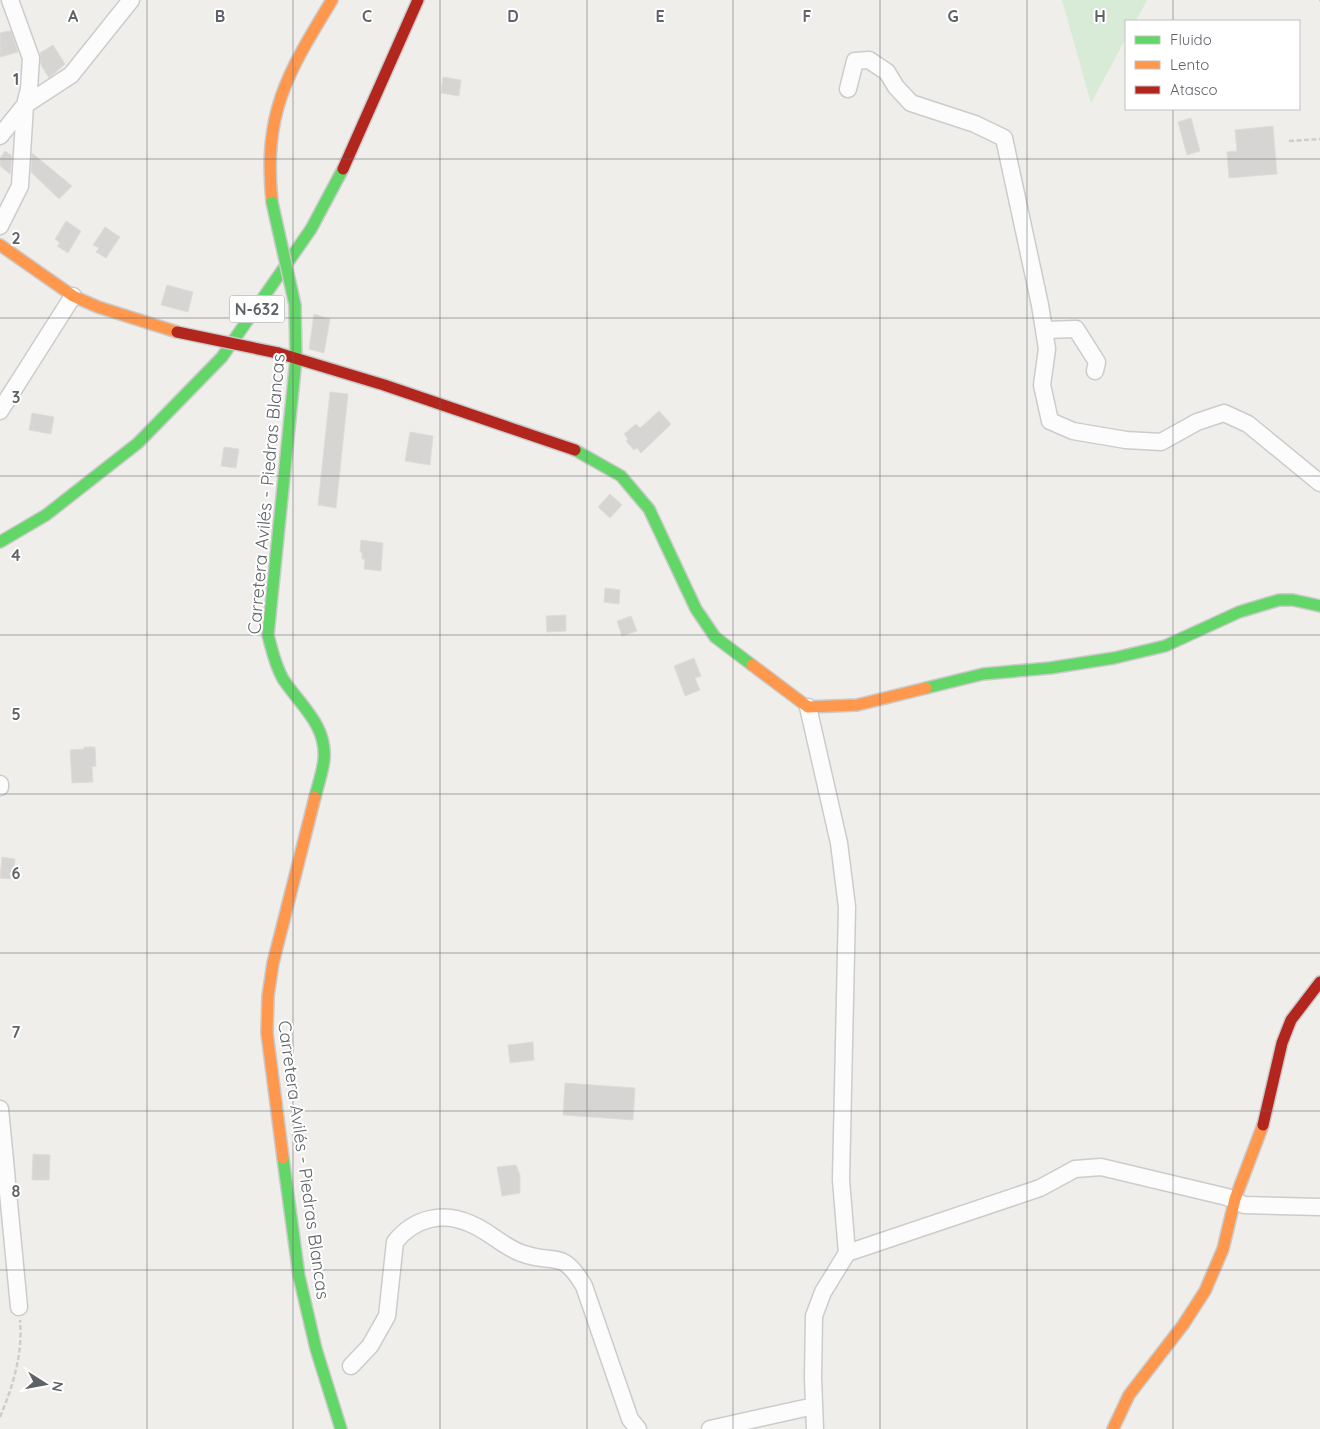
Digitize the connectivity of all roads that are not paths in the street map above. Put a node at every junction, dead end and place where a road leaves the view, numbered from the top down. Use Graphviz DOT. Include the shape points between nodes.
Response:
graph roads {
  1 [pos="10,0"];
  2 [pos="132,0"];
  3 [pos="332,0"];
  4 [pos="418,0"];
  5 [pos="848,89"];
  6 [pos="25,105"];
  7 [pos="0,136"];
  8 [pos="0,226"];
  9 [pos="0,245"];
  10 [pos="72,296"];
  11 [pos="1044,330"];
  12 [pos="296,359"];
  13 [pos="1095,371"];
  14 [pos="0,411"];
  15 [pos="1320,483"];
  16 [pos="0,542"];
  17 [pos="1320,606"];
  18 [pos="808,707"];
  19 [pos="1320,982"];
  20 [pos="0,1109"];
  21 [pos="1235,1199"];
  22 [pos="1320,1207"];
  23 [pos="847,1253"];
  24 [pos="19,1307"];
  25 [pos="350,1366"];
  26 [pos="814,1406"];
  27 [pos="341,1429"];
  28 [pos="638,1429"];
  29 [pos="710,1429"];
  30 [pos="815,1429"];
  31 [pos="1114,1429"];
  1 -- 6 [label="street" via="31,58"];
  2 -- 6 [label="street" via="70,75"];
  3 -- 12 [label="main road, Carretera Avilés - Piedras Blancas, bridge" via="296,62 278,102 270,140 272,202 295,305"];
  4 -- 16 [label="main road, N-632" via="347,161 311,228 222,357 138,443 46,515"];
  5 -- 11 [label="street" via="855,61 869,60 887,72 911,103 975,124 1004,138"];
  6 -- 7 [label="street"];
  6 -- 8 [label="street" via="20,186"];
  9 -- 10 [label="main road"];
  10 -- 12 [label="main road, bridge" via="177,332"];
  10 -- 14 [label="street"];
  11 -- 13 [label="street" via="1076,329 1097,362"];
  11 -- 15 [label="street" via="1047,349 1042,385 1050,421 1073,431 1161,442 1197,422 1224,413 1248,424"];
  12 -- 18 [label="main road" via="384,385 575,450 621,476 649,509 696,608 715,637"];
  12 -- 27 [label="main road, Carretera Avilés - Piedras Blancas" via="268,635 283,678 322,735 324,759 272,963 267,1033 299,1276 316,1349"];
  17 -- 18 [label="main road" via="1279,600 1239,612 1165,646 1114,658 983,674 857,705"];
  18 -- 23 [label="street" via="839,843 847,907 841,1180"];
  19 -- 21 [label="main road" via="1291,1020 1282,1044 1265,1119"];
  20 -- 24 [label="street"];
  21 -- 22 [label="street" via="1244,1205"];
  21 -- 23 [label="street" via="1102,1166 1075,1169 1040,1188"];
  21 -- 31 [label="main road" via="1223,1249 1205,1291 1183,1325 1128,1395"];
  23 -- 26 [label="street" via="823,1292 814,1316"];
  25 -- 28 [label="street" via="370,1346 387,1316 395,1242 415,1223 447,1217 471,1224 522,1254 563,1260 575,1271 584,1286 630,1419"];
  26 -- 29 [label="street"];
  26 -- 30 [label="street"];
}
